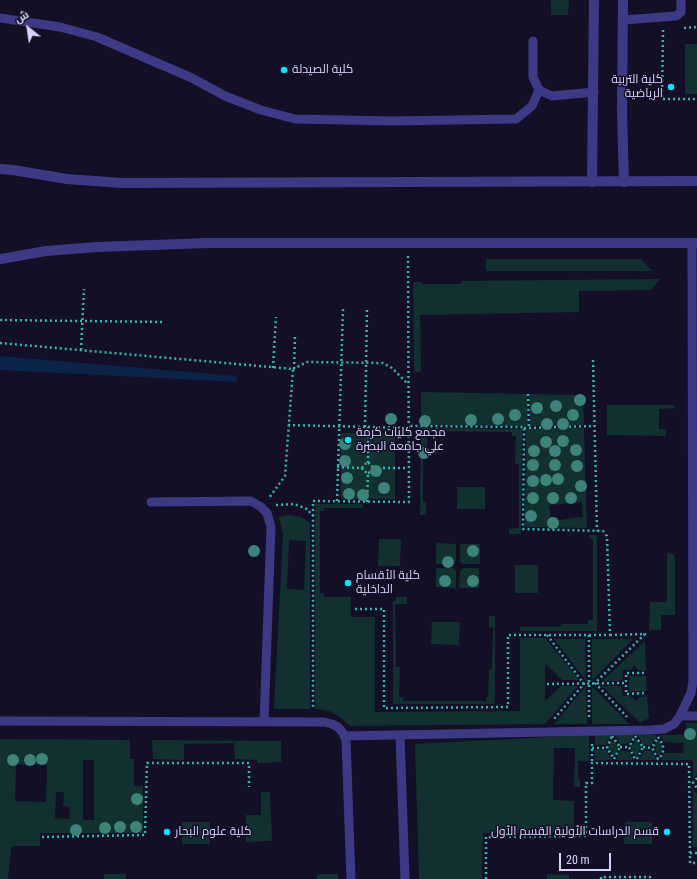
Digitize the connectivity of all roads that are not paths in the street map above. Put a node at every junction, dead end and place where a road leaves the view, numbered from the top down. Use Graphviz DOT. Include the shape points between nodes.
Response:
graph roads {
  1 [pos="594,0"];
  2 [pos="623,0"];
  3 [pos="682,0"];
  4 [pos="0,18"];
  5 [pos="623,20"];
  6 [pos="533,41"];
  7 [pos="539,90"];
  8 [pos="594,92"];
  9 [pos="0,170"];
  10 [pos="697,181"];
  11 [pos="592,182"];
  12 [pos="624,182"];
  13 [pos="694,243"];
  14 [pos="0,259"];
  15 [pos="151,502"];
  16 [pos="680,716"];
  17 [pos="697,716"];
  18 [pos="0,721"];
  19 [pos="264,722"];
  20 [pos="400,735"];
  21 [pos="344,736"];
  22 [pos="351,879"];
  23 [pos="404,879"];
  1 -- 8 [label="street"];
  2 -- 5 [label="street"];
  3 -- 5 [label="lane" via="681,12 676,16"];
  4 -- 7 [label="lane" via="60,27 97,37 192,78 225,96 261,110 295,118 392,121 516,119 532,106"];
  5 -- 12 [label="street"];
  6 -- 7 [label="lane" via="533,77"];
  7 -- 8 [label="lane" via="552,96"];
  8 -- 11 [label="street"];
  9 -- 11 [label="street" via="122,183"];
  10 -- 12 [label="street"];
  11 -- 12 [label="street"];
  13 -- 14 [label="street" via="208,242 46,251"];
  13 -- 16 [label="lane" via="693,681 691,693"];
  15 -- 19 [label="lane" via="251,501 264,509 270,519"];
  16 -- 17 [label="lane"];
  16 -- 20 [label="lane" via="674,724 664,729 650,730 591,727"];
  18 -- 19 [label="lane"];
  19 -- 21 [label="lane" via="324,722 338,727"];
  20 -- 21 [label="lane"];
  20 -- 23 [label="lane"];
  21 -- 22 [label="lane" via="347,753"];
}
